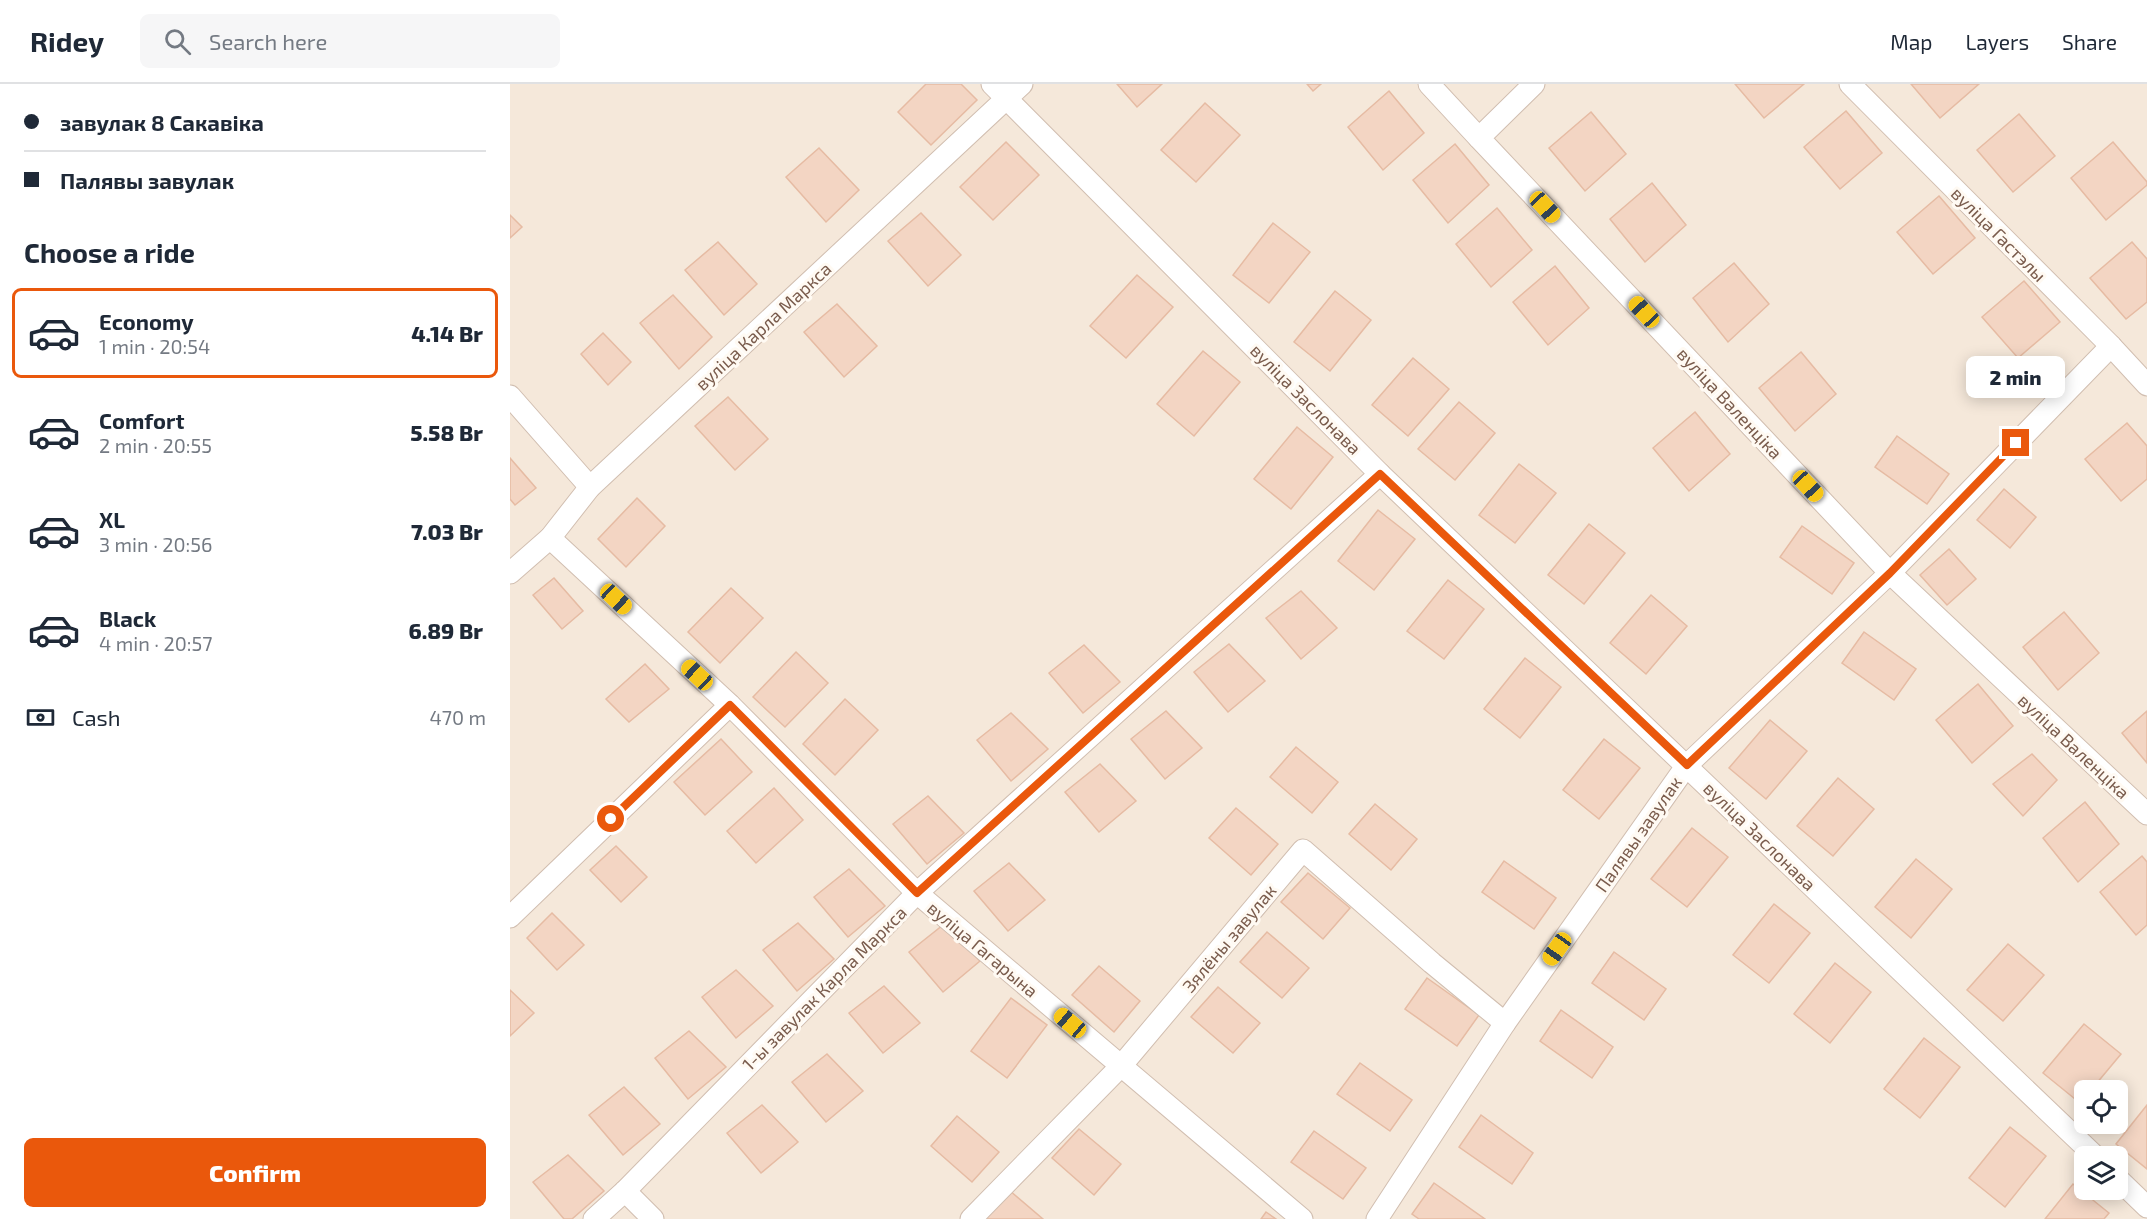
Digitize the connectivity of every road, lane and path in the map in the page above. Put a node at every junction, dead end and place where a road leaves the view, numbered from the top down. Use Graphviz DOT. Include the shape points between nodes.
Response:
graph roads {
  1 [pos="1429,84"];
  2 [pos="1534,84"];
  3 [pos="1850,84"];
  4 [pos="1007,89"];
  5 [pos="1479,138"];
  6 [pos="2111,346"];
  7 [pos="2147,385"];
  8 [pos="510,396"];
  9 [pos="1380,474"];
  10 [pos="590,487"];
  11 [pos="550,538"];
  12 [pos="510,573"];
  13 [pos="1890,573"];
  14 [pos="730,705"];
  15 [pos="1687,765"];
  16 [pos="2147,814"];
  17 [pos="917,893"];
  18 [pos="510,917"];
  19 [pos="1505,1023"];
  20 [pos="1121,1066"];
  21 [pos="2085,1146"];
  22 [pos="2128,1189"];
  23 [pos="625,1191"];
  24 [pos="2147,1207"];
  25 [pos="594,1219"];
  26 [pos="653,1219"];
  27 [pos="971,1219"];
  28 [pos="1302,1219"];
  29 [pos="1377,1219"];
  1 -- 5 [label="street, вуліца Валенціка"];
  2 -- 5 [label="street"];
  3 -- 6 [label="street, вуліца Гастэлы"];
  4 -- 9 [label="street, вуліца Заслонава"];
  4 -- 10 [label="street, вуліца Карла Маркса"];
  5 -- 13 [label="street, вуліца Валенціка"];
  6 -- 7 [label="street, вуліца Гастэлы"];
  6 -- 13 [label="street, Палявы завулак"];
  8 -- 10 [label="street"];
  9 -- 15 [label="street, вуліца Заслонава"];
  9 -- 17 [label="street, 1-ы завулак Карла Маркса"];
  10 -- 11 [label="street, вуліца Карла Маркса"];
  11 -- 12 [label="street, вуліца Карла Маркса"];
  11 -- 14 [label="street, вуліца Гагарына"];
  13 -- 15 [label="street, Палявы завулак"];
  13 -- 16 [label="street, вуліца Валенціка"];
  14 -- 17 [label="street, вуліца Гагарына"];
  14 -- 18 [label="street"];
  15 -- 19 [label="street, Палявы завулак"];
  15 -- 21 [label="street, вуліца Заслонава"];
  17 -- 20 [label="street, вуліца Гагарына"];
  17 -- 23 [label="street, 1-ы завулак Карла Маркса"];
  19 -- 20 [label="street, Зялёны завулак" via="1303,850"];
  19 -- 29 [label="street, Палявы завулак"];
  20 -- 27 [label="street, Зялёны завулак"];
  20 -- 28 [label="street, вуліца Гагарына"];
  22 -- 24 [label="street"];
  23 -- 25 [label="street, 1-ы завулак Карла Маркса"];
  23 -- 26 [label="street"];
}
